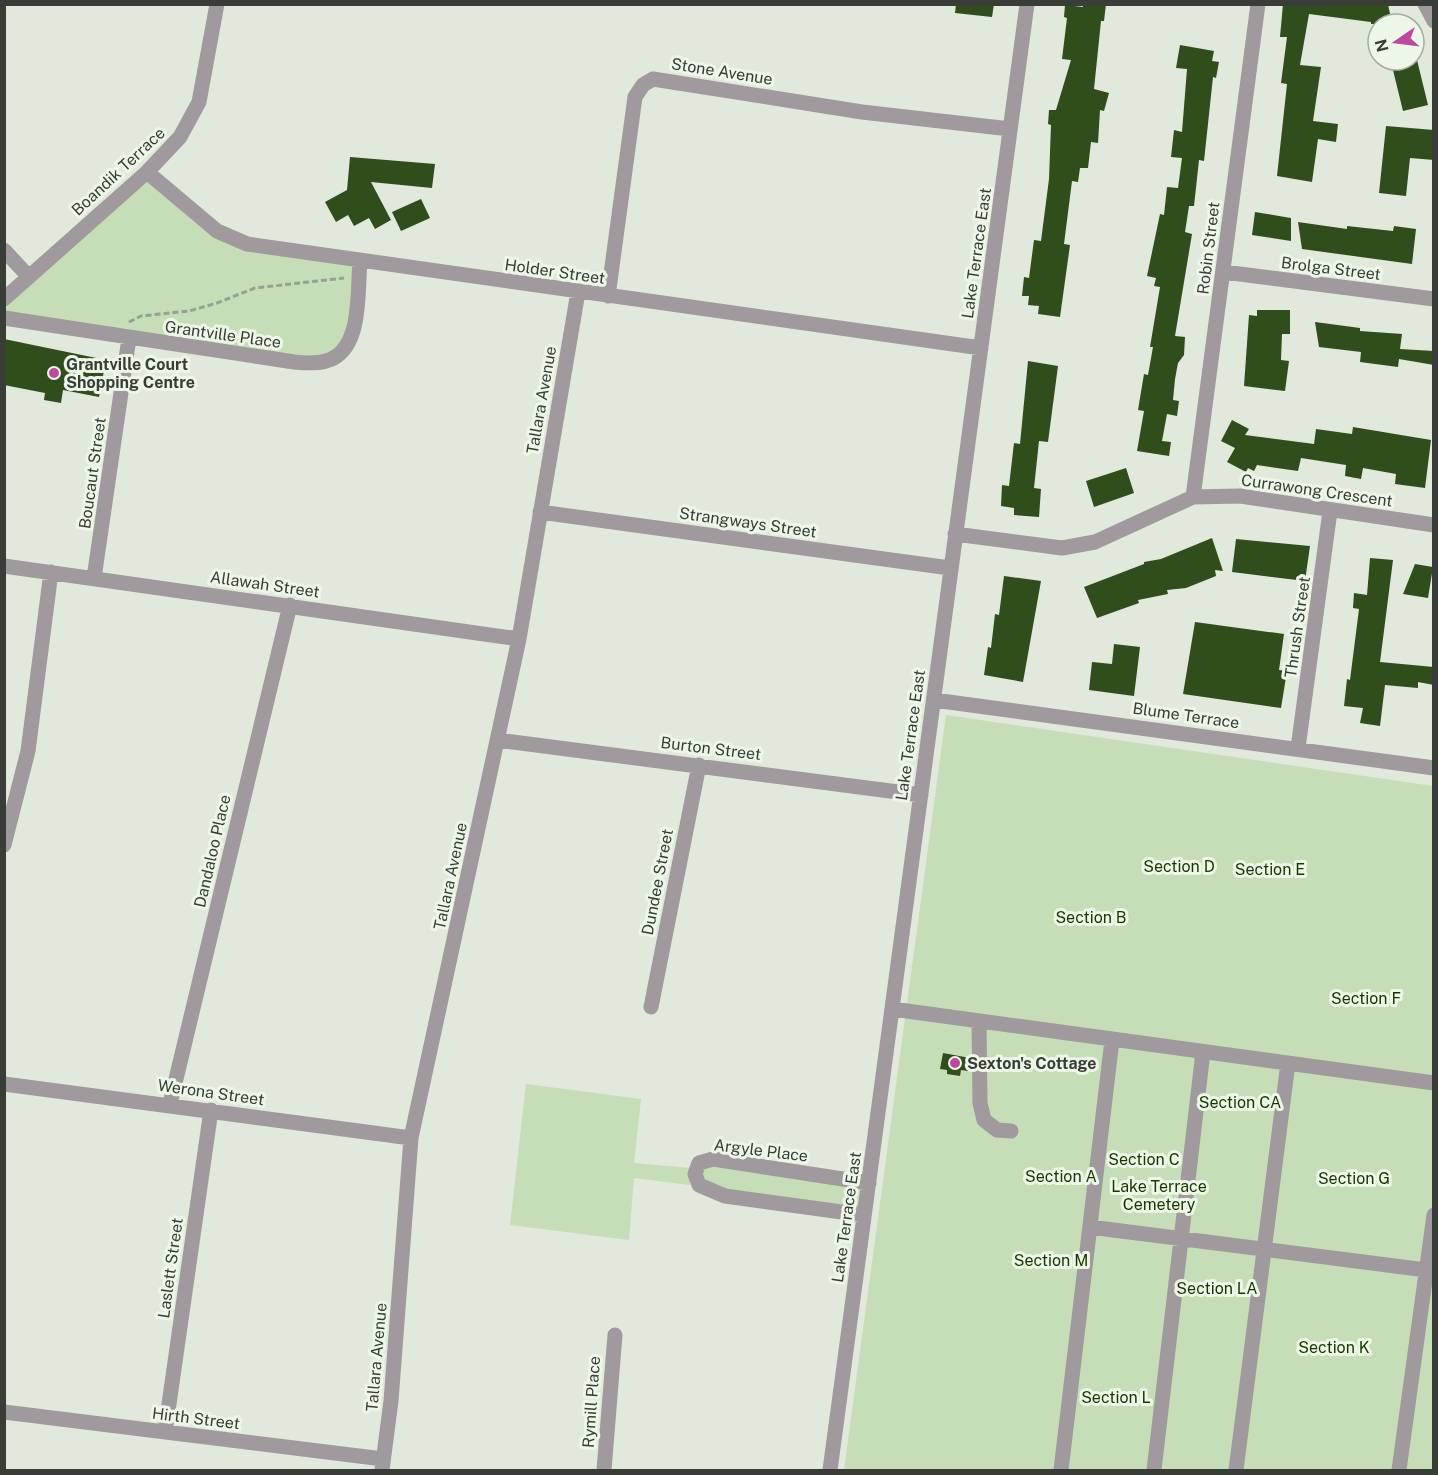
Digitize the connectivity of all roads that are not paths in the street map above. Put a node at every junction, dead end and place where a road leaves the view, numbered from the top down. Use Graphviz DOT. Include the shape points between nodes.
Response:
graph roads {
  1 [pos="211,4"];
  2 [pos="1027,4"];
  3 [pos="1258,4"];
  4 [pos="1425,4"];
  5 [pos="217,5"];
  6 [pos="1434,21"];
  7 [pos="1010,129"];
  8 [pos="147,172"];
  9 [pos="4,250"];
  10 [pos="360,267"];
  11 [pos="1224,272"];
  12 [pos="29,277"];
  13 [pos="578,292"];
  14 [pos="608,296"];
  15 [pos="4,299"];
  16 [pos="1434,299"];
  17 [pos="4,318"];
  18 [pos="129,338"];
  19 [pos="981,348"];
  20 [pos="1193,497"];
  21 [pos="1330,511"];
  22 [pos="540,512"];
  23 [pos="1434,525"];
  24 [pos="956,534"];
  25 [pos="4,566"];
  26 [pos="950,568"];
  27 [pos="51,572"];
  28 [pos="94,578"];
  29 [pos="290,605"];
  30 [pos="519,639"];
  31 [pos="933,700"];
  32 [pos="497,741"];
  33 [pos="1298,748"];
  34 [pos="699,765"];
  35 [pos="1434,768"];
  36 [pos="921,795"];
  37 [pos="4,844"];
  38 [pos="651,1007"];
  39 [pos="892,1009"];
  40 [pos="979,1020"];
  41 [pos="1112,1040"];
  42 [pos="1203,1052"];
  43 [pos="1288,1064"];
  44 [pos="1434,1083"];
  45 [pos="4,1084"];
  46 [pos="170,1104"];
  47 [pos="211,1110"];
  48 [pos="1011,1131"];
  49 [pos="411,1138"];
  50 [pos="868,1183"];
  51 [pos="864,1215"];
  52 [pos="1434,1215"];
  53 [pos="1090,1227"];
  54 [pos="1181,1238"];
  55 [pos="1264,1249"];
  56 [pos="1426,1270"];
  57 [pos="615,1335"];
  58 [pos="4,1412"];
  59 [pos="165,1432"];
  60 [pos="382,1465"];
  61 [pos="604,1470"];
  62 [pos="830,1470"];
  63 [pos="1060,1470"];
  64 [pos="1154,1470"];
  65 [pos="1236,1470"];
  66 [pos="1399,1470"];
  1 -- 5 [label="street"];
  2 -- 7 [label="street, Lake Terrace East"];
  3 -- 11 [label="street, Robin Street"];
  4 -- 6 [label="street"];
  5 -- 8 [label="street, Boandik Terrace" via="199,102 180,137"];
  7 -- 14 [label="street, Stone Avenue" via="862,112 653,79 635,97"];
  7 -- 19 [label="street, Lake Terrace East"];
  8 -- 10 [label="street, Holder Street" via="203,221 230,238"];
  8 -- 12 [label="street, Boandik Terrace"];
  9 -- 12 [label="street"];
  10 -- 13 [label="street, Holder Street"];
  10 -- 18 [label="street, Grantville Place" via="354,326 346,347 326,361 294,362"];
  11 -- 16 [label="street, Brolga Street"];
  11 -- 20 [label="street, Robin Street"];
  12 -- 15 [label="street, Boandik Terrace"];
  13 -- 14 [label="street, Holder Street"];
  13 -- 22 [label="street, Tallara Avenue"];
  14 -- 19 [label="street, Holder Street"];
  17 -- 18 [label="street, Grantville Place"];
  18 -- 28 [label="street, Boucaut Street"];
  19 -- 24 [label="street, Lake Terrace East"];
  20 -- 21 [label="street, Currawong Crescent" via="1240,496"];
  20 -- 24 [label="street, Currawong Crescent" via="1080,546 1062,548"];
  21 -- 23 [label="street, Currawong Crescent"];
  21 -- 33 [label="street, Thrush Street"];
  22 -- 26 [label="street, Strangways Street"];
  22 -- 30 [label="street, Tallara Avenue"];
  24 -- 26 [label="street, Lake Terrace East"];
  25 -- 27 [label="street, Allawah Street"];
  26 -- 31 [label="street, Lake Terrace East"];
  27 -- 28 [label="street, Allawah Street"];
  27 -- 37 [label="street" via="28,752"];
  28 -- 29 [label="street, Allawah Street"];
  29 -- 30 [label="street, Allawah Street"];
  29 -- 46 [label="street, Dandaloo Place"];
  30 -- 32 [label="street, Tallara Avenue"];
  31 -- 33 [label="street, Blume Terrace"];
  31 -- 36 [label="street, Lake Terrace East"];
  32 -- 34 [label="street, Burton Street"];
  32 -- 49 [label="street, Tallara Avenue"];
  33 -- 35 [label="street, Blume Terrace"];
  34 -- 36 [label="street, Burton Street"];
  34 -- 38 [label="street, Dundee Street"];
  36 -- 39 [label="street, Lake Terrace East"];
  39 -- 40 [label="street"];
  39 -- 50 [label="street, Lake Terrace East"];
  40 -- 41 [label="street"];
  40 -- 48 [label="street" via="980,1103 984,1120 997,1130"];
  41 -- 42 [label="street"];
  41 -- 53 [label="street"];
  42 -- 43 [label="street"];
  42 -- 54 [label="street"];
  43 -- 44 [label="street"];
  43 -- 55 [label="street"];
  45 -- 46 [label="street, Werona Street"];
  46 -- 47 [label="street, Werona Street"];
  47 -- 49 [label="street, Werona Street"];
  47 -- 59 [label="street, Laslett Street"];
  49 -- 60 [label="street, Tallara Avenue" via="391,1401"];
  50 -- 51 [label="street, Lake Terrace East"];
  50 -- 51 [label="street, Argyle Place" via="713,1159 699,1162 695,1174 699,1185 725,1196"];
  51 -- 62 [label="street, Lake Terrace East"];
  52 -- 56 [label="street"];
  53 -- 54 [label="street"];
  53 -- 63 [label="street"];
  54 -- 55 [label="street"];
  54 -- 64 [label="street"];
  55 -- 56 [label="street"];
  55 -- 65 [label="street"];
  56 -- 66 [label="street"];
  57 -- 61 [label="street, Rymill Place"];
  58 -- 59 [label="street, Hirth Street"];
  59 -- 60 [label="street, Hirth Street"];
}
